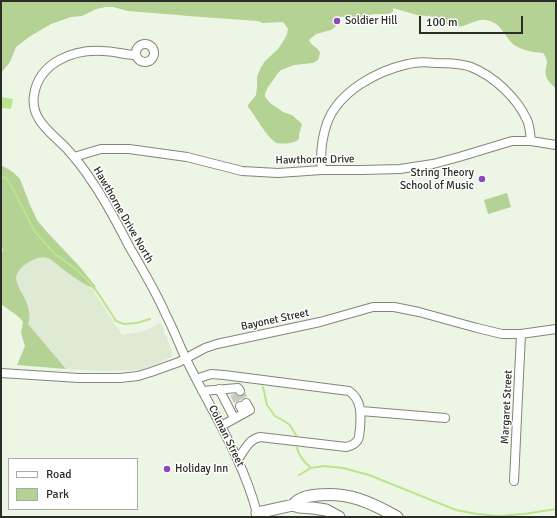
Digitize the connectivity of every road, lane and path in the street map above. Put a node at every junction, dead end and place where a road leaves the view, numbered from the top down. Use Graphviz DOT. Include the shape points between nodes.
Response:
graph roads {
  1 [pos="136,55"];
  2 [pos="531,141"];
  3 [pos="556,145"];
  4 [pos="74,157"];
  5 [pos="322,170"];
  6 [pos="556,329"];
  7 [pos="521,334"];
  8 [pos="186,359"];
  9 [pos="1,373"];
  10 [pos="196,380"];
  11 [pos="219,390"];
  12 [pos="202,391"];
  13 [pos="235,391"];
  14 [pos="244,407"];
  15 [pos="361,411"];
  16 [pos="234,418"];
  17 [pos="445,418"];
  18 [pos="221,426"];
  19 [pos="238,459"];
  20 [pos="514,481"];
  21 [pos="293,505"];
  22 [pos="258,515"];
  23 [pos="340,517"];
  24 [pos="397,517"];
  1 -- 4 [label="street, Hawthorne Drive North" via="103,51 80,52 58,60 41,76 33,96 36,115 44,128"];
  2 -- 3 [label="street, Hawthorne Drive"];
  2 -- 5 [label="street, Hawthorne Drive" via="512,141 433,164 407,168"];
  2 -- 5 [label="street" via="528,121 516,102 502,86 488,76 470,67 449,63 409,64 368,79 336,106 322,141"];
  4 -- 5 [label="street, Hawthorne Drive" via="101,149 129,149 188,157 242,171 278,173"];
  4 -- 8 [label="street, Hawthorne Drive North" via="107,205 165,312"];
  6 -- 7 [label="street, Bayonet Street"];
  7 -- 8 [label="street, Bayonet Street" via="502,334 394,307 373,307 320,322 217,344"];
  7 -- 20 [label="street, Margaret Street"];
  8 -- 9 [label="street, Bayonet Street" via="150,373 120,378"];
  8 -- 10 [label="street, Colman Street"];
  10 -- 12 [label="street, Colman Street"];
  10 -- 15 [label="street" via="211,374 349,391 354,394"];
  11 -- 12 [label="street"];
  11 -- 13 [label="street"];
  11 -- 16 [label="street"];
  12 -- 18 [label="street, Colman Street"];
  14 -- 16 [label="street"];
  15 -- 17 [label="street"];
  15 -- 19 [label="street" via="359,439 351,446 260,437 250,442"];
  16 -- 18 [label="street"];
  18 -- 19 [label="street, Colman Street"];
  19 -- 22 [label="street, Colman Street"];
  21 -- 22 [label="main road"];
  21 -- 23 [label="main road" via="299,508 323,509"];
  21 -- 24 [label="main road" via="305,496 341,495 371,503"];
}
